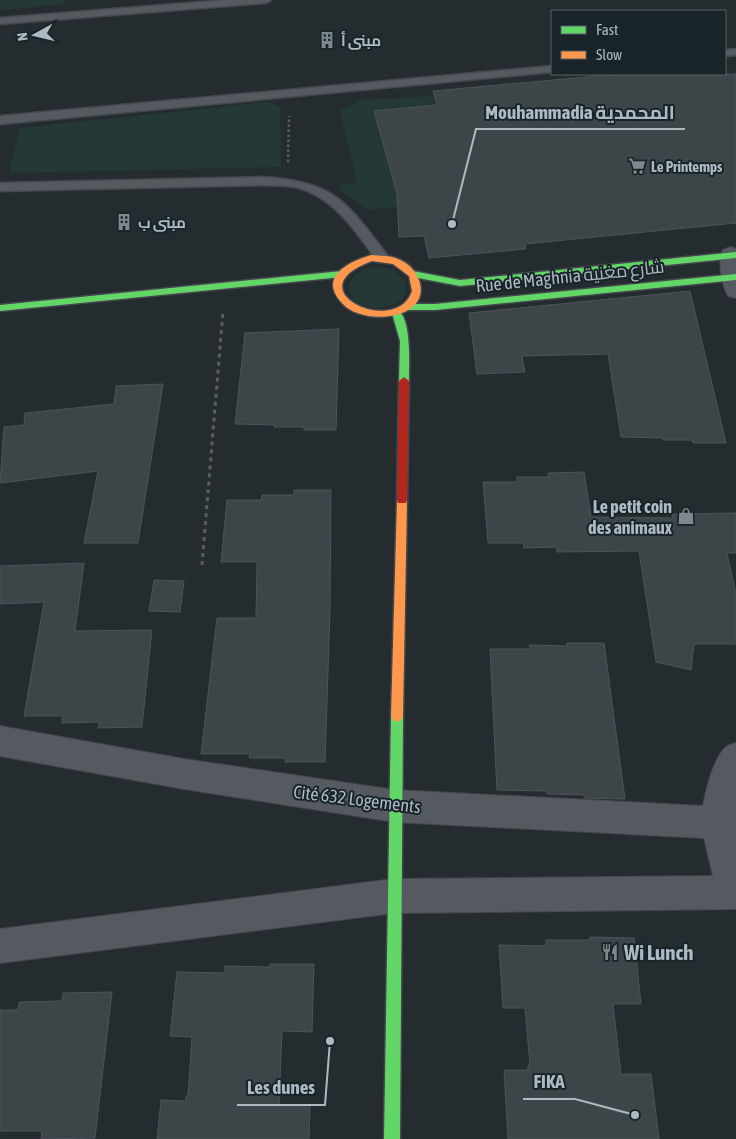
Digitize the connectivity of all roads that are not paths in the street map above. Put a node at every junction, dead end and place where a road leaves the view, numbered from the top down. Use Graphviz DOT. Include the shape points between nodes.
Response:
graph roads {
  1 [pos="266,0"];
  2 [pos="0,21"];
  3 [pos="551,69"];
  4 [pos="0,120"];
  5 [pos="0,187"];
  6 [pos="383,259"];
  7 [pos="734,271"];
  8 [pos="342,274"];
  9 [pos="413,274"];
  10 [pos="407,307"];
  11 [pos="0,308"];
  12 [pos="397,313"];
  13 [pos="0,741"];
  14 [pos="736,758"];
  15 [pos="396,806"];
  16 [pos="718,823"];
  17 [pos="736,892"];
  18 [pos="394,896"];
  19 [pos="0,946"];
  20 [pos="392,1139"];
  1 -- 2 [label="lane"];
  3 -- 4 [label="lane"];
  5 -- 6 [label="lane" via="253,181 298,184 325,194 344,209"];
  6 -- 8 [label="street" via="359,261"];
  6 -- 9 [label="street" via="400,264"];
  7 -- 9 [label="street, Rue de Maghnia شارع مغنية" via="460,283"];
  7 -- 10 [label="street, Rue de Maghnia شارع مغنية" via="435,307"];
  8 -- 11 [label="street"];
  8 -- 12 [label="street" via="338,291 348,307 371,316"];
  9 -- 10 [label="street" via="418,291"];
  10 -- 12 [label="street"];
  12 -- 15 [label="street" via="405,341"];
  13 -- 15 [label="street, Cité 632 Logements" via="184,774"];
  14 -- 16 [label="street" via="724,783"];
  15 -- 16 [label="street, Cité 632 Logements"];
  15 -- 18 [label="street"];
  16 -- 17 [label="street" via="724,865"];
  17 -- 18 [label="street"];
  18 -- 19 [label="street"];
  18 -- 20 [label="street"];
}
